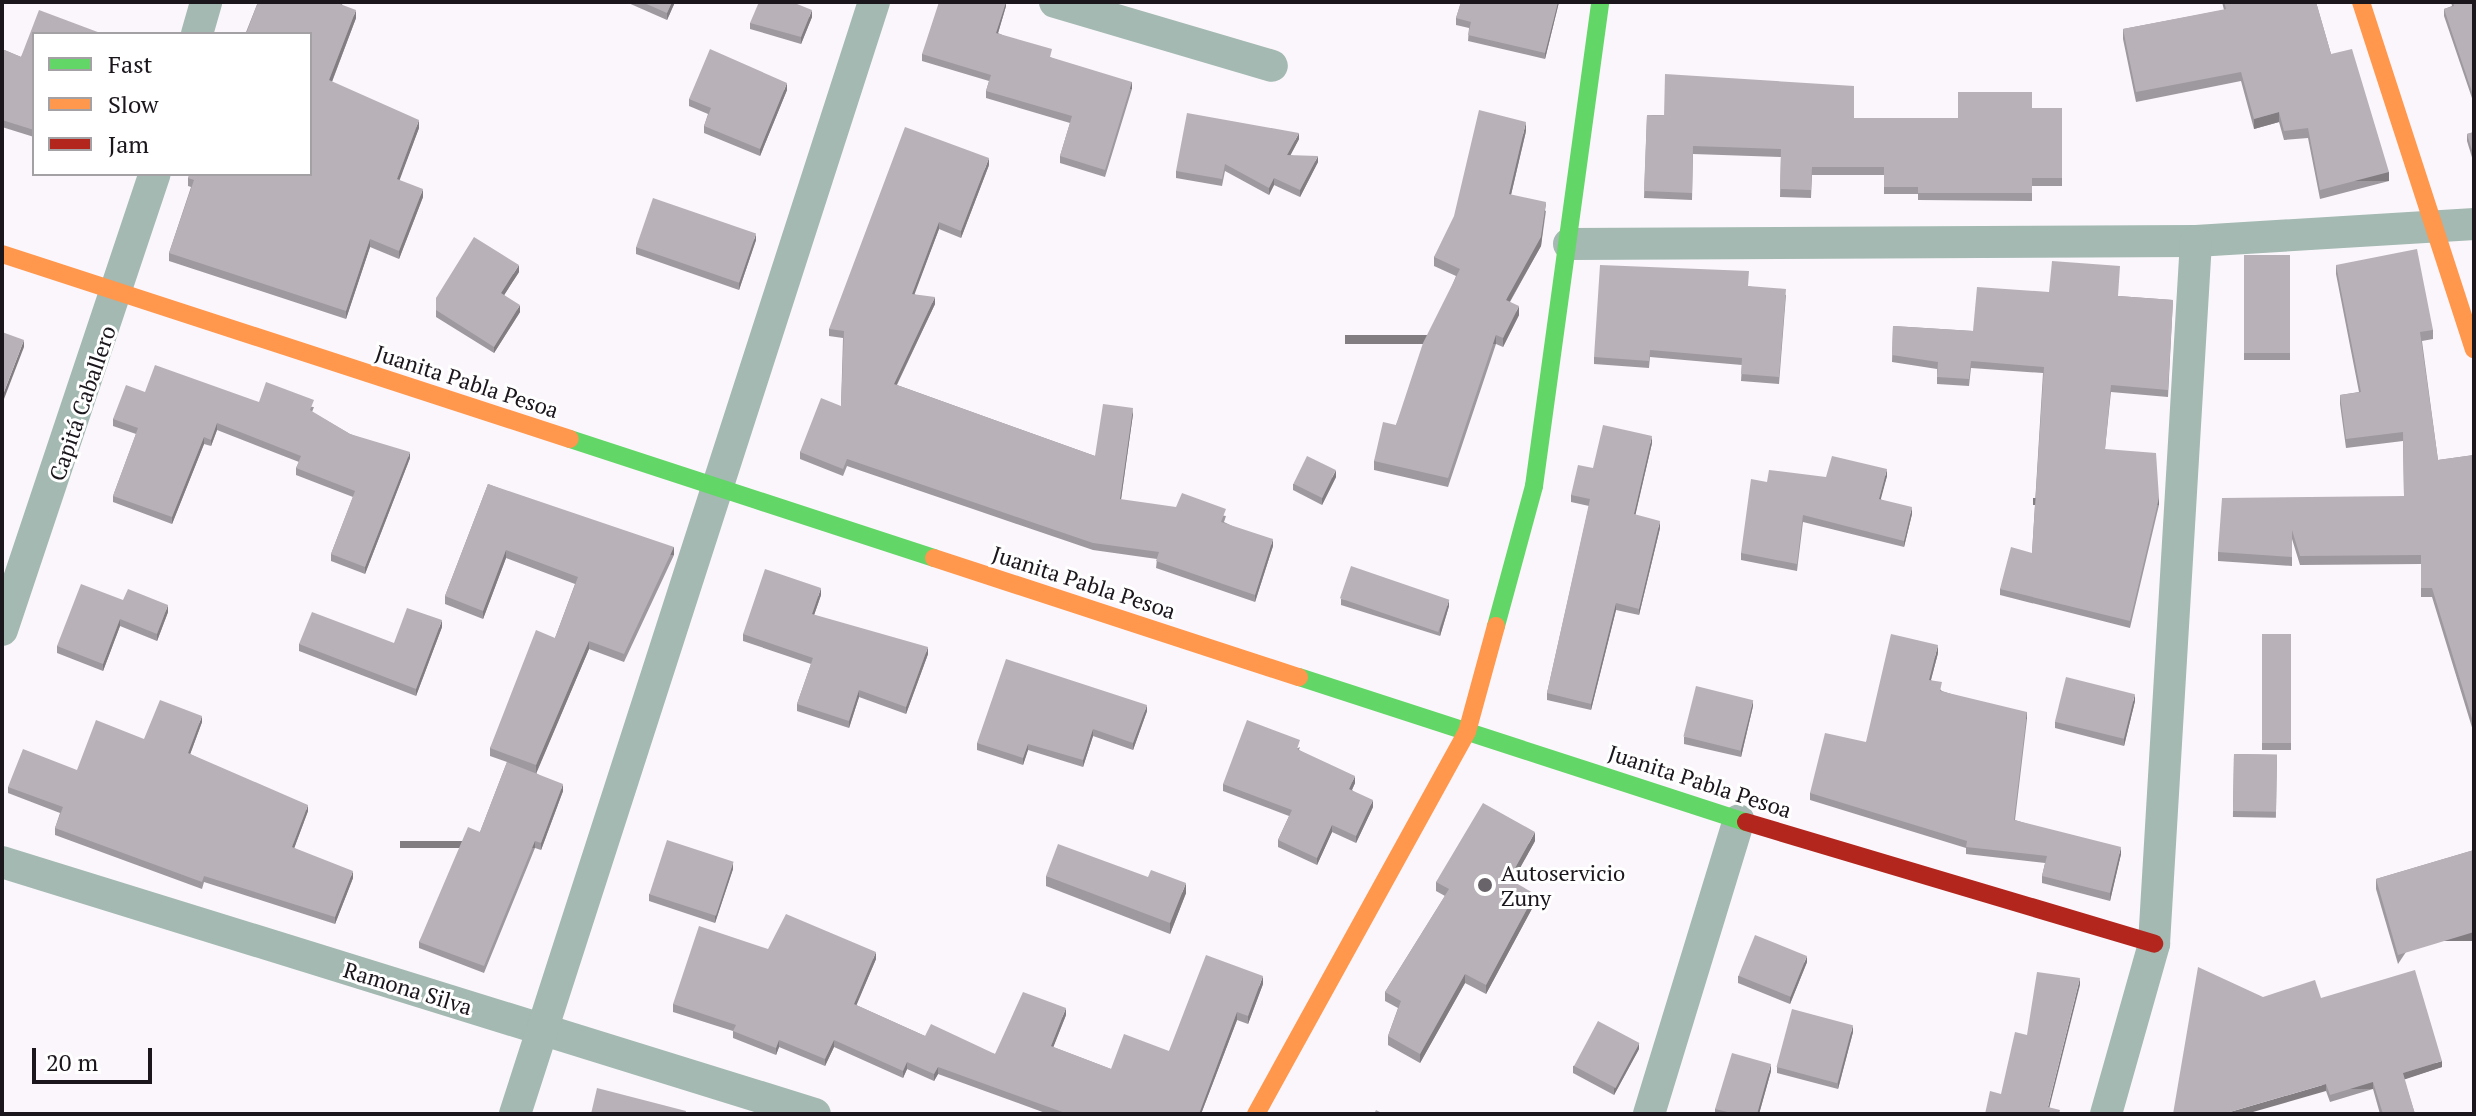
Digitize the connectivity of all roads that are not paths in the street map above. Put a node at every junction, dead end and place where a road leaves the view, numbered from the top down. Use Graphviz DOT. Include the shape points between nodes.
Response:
graph roads {
  1 [pos="206,2"];
  2 [pos="874,2"];
  3 [pos="1055,2"];
  4 [pos="1600,2"];
  5 [pos="2361,2"];
  6 [pos="198,32"];
  7 [pos="1272,66"];
  8 [pos="154,176"];
  9 [pos="2474,224"];
  10 [pos="2431,228"];
  11 [pos="2196,241"];
  12 [pos="1569,244"];
  13 [pos="2,254"];
  14 [pos="120,293"];
  15 [pos="2474,349"];
  16 [pos="717,488"];
  17 [pos="2,630"];
  18 [pos="1467,732"];
  19 [pos="1739,820"];
  20 [pos="2,862"];
  21 [pos="2154,944"];
  22 [pos="543,1030"];
  23 [pos="515,1114"];
  24 [pos="815,1114"];
  25 [pos="1256,1114"];
  26 [pos="1649,1114"];
  27 [pos="2106,1114"];
  1 -- 6 [label="street"];
  2 -- 16 [label="street"];
  3 -- 7 [label="street"];
  4 -- 12 [label="street"];
  5 -- 10 [label="street"];
  8 -- 14 [label="street, Capitá Caballero"];
  9 -- 10 [label="street"];
  10 -- 11 [label="street"];
  10 -- 15 [label="street"];
  11 -- 12 [label="street"];
  11 -- 21 [label="street"];
  12 -- 18 [label="street" via="1534,486"];
  13 -- 14 [label="street, Juanita Pabla Pesoa"];
  14 -- 16 [label="street, Juanita Pabla Pesoa"];
  14 -- 17 [label="street, Capitá Caballero"];
  16 -- 18 [label="street, Juanita Pabla Pesoa"];
  16 -- 22 [label="street"];
  18 -- 19 [label="street, Juanita Pabla Pesoa"];
  18 -- 25 [label="street"];
  19 -- 21 [label="street, Juanita Pabla Pesoa"];
  19 -- 26 [label="street"];
  20 -- 22 [label="street, Ramona Silva"];
  21 -- 27 [label="street"];
  22 -- 23 [label="street"];
  22 -- 24 [label="street, Ramona Silva"];
}
